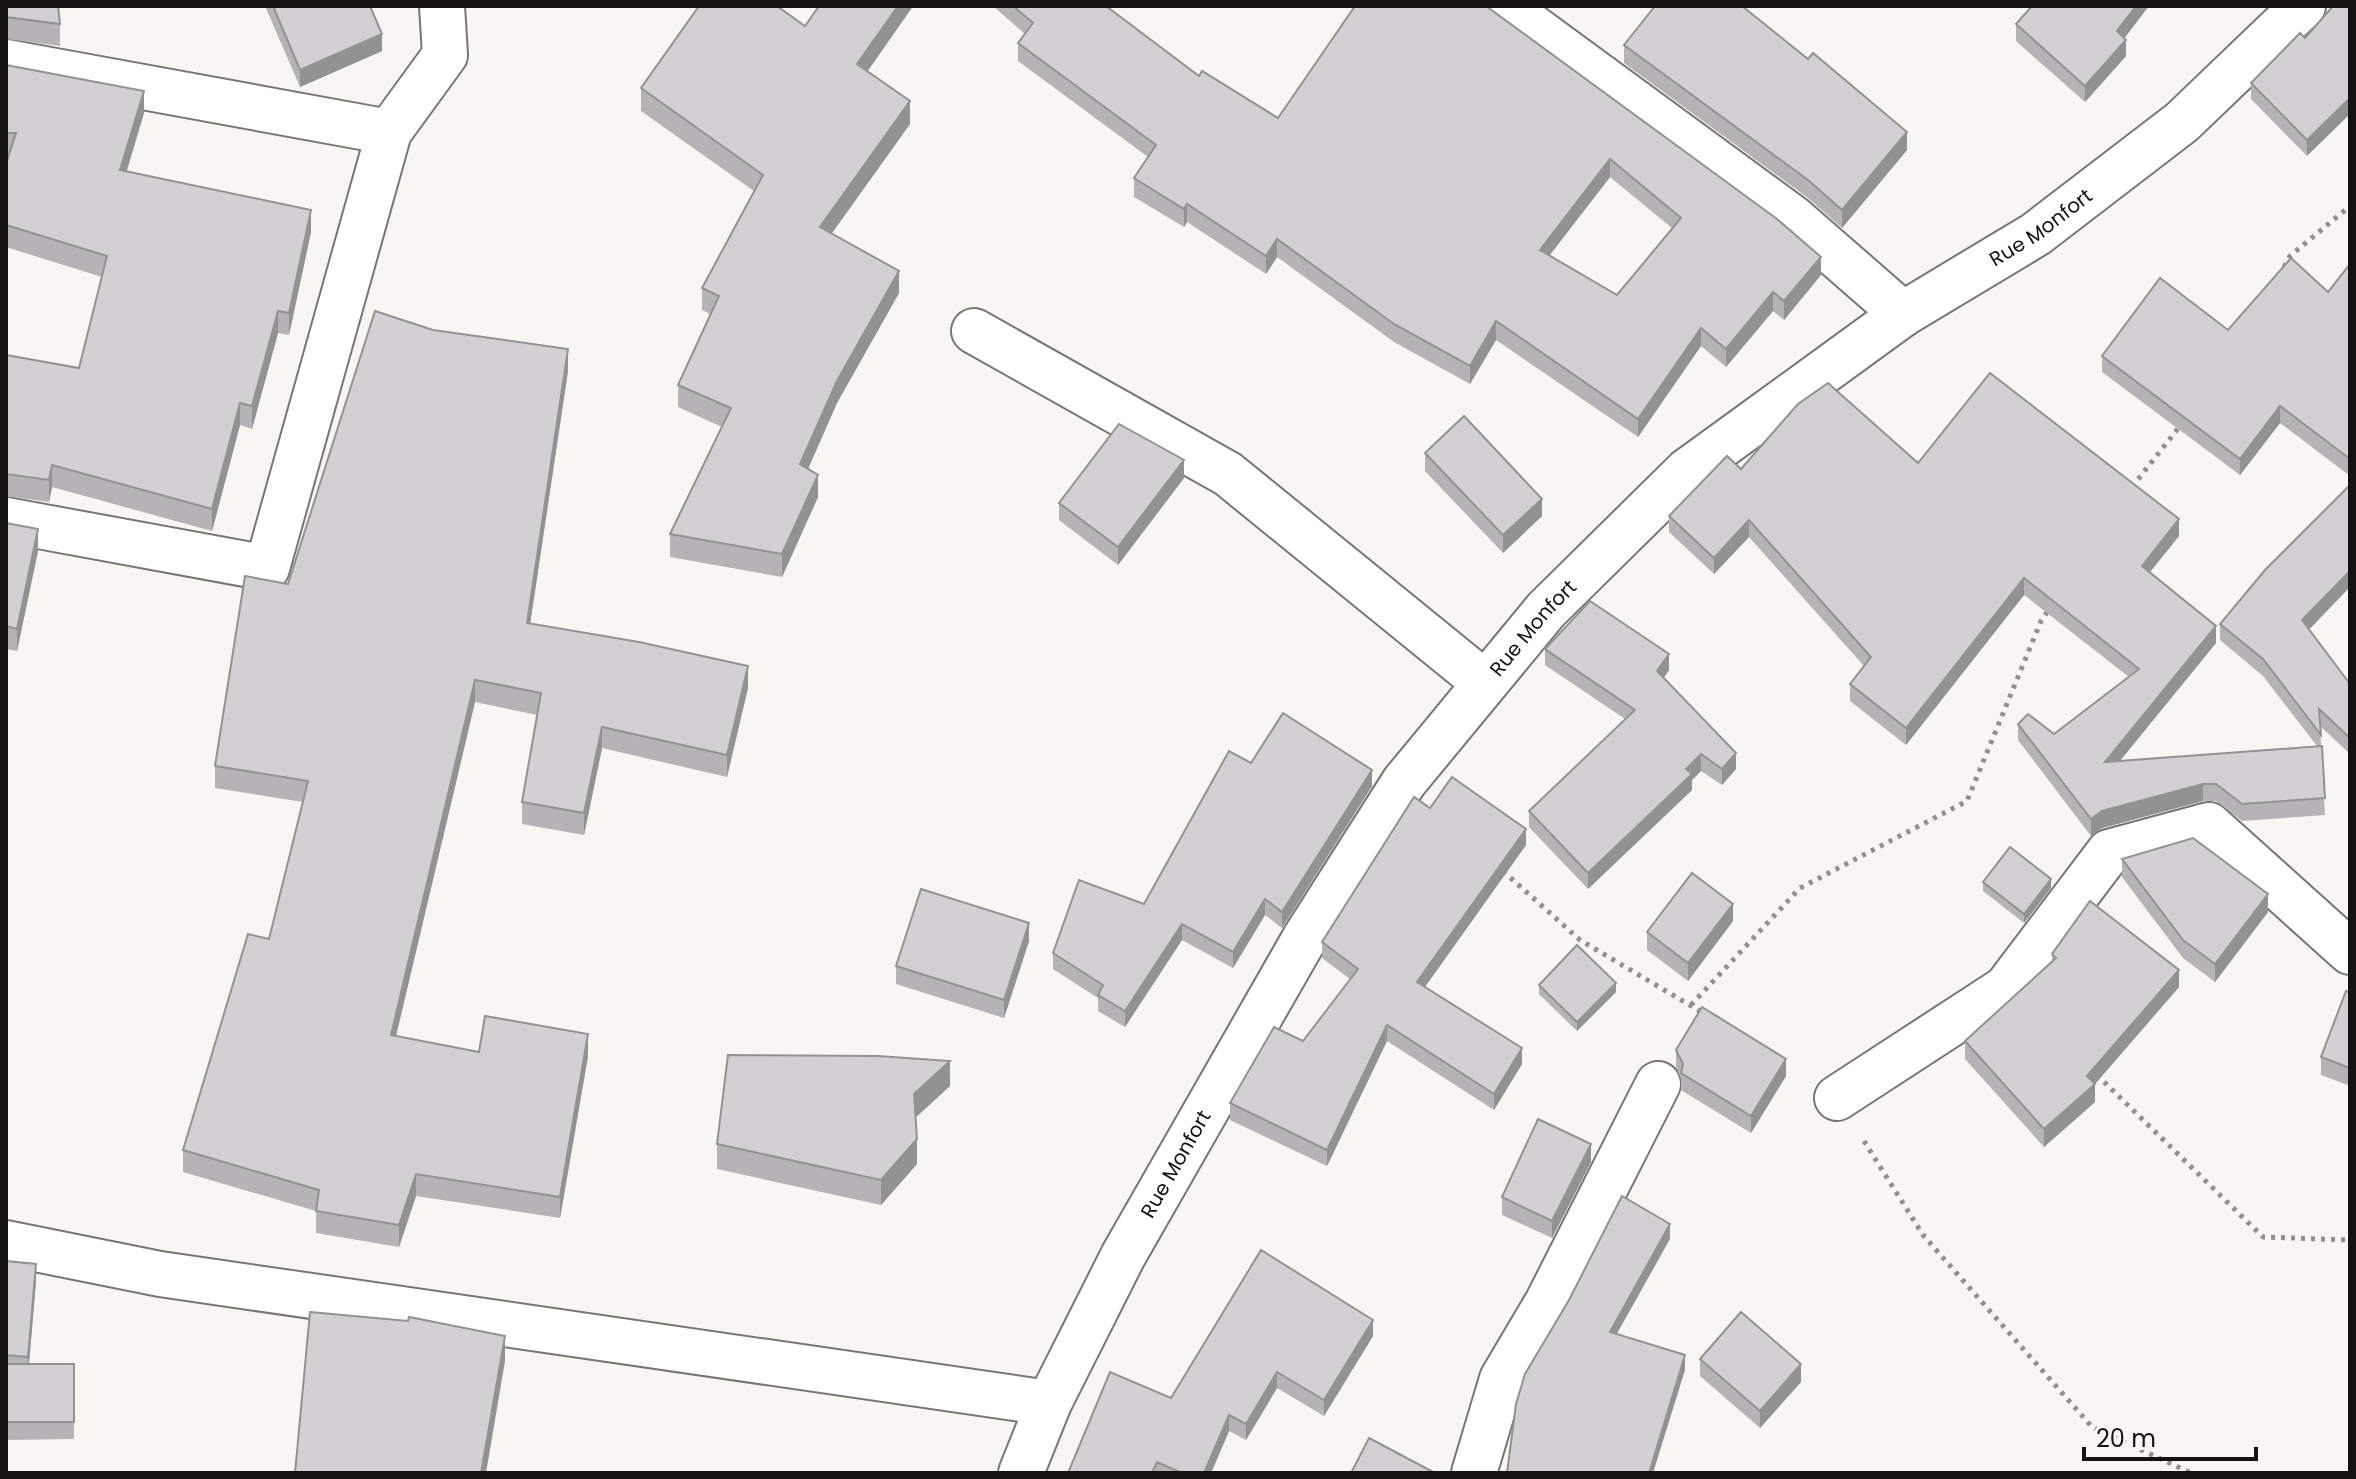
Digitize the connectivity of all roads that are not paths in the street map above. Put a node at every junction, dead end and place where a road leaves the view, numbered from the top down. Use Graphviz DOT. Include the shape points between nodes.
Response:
graph roads {
  1 [pos="442,6"];
  2 [pos="1504,6"];
  3 [pos="2303,6"];
  4 [pos="6,62"];
  5 [pos="389,132"];
  6 [pos="1903,314"];
  7 [pos="974,331"];
  8 [pos="6,520"];
  9 [pos="1485,683"];
  10 [pos="2350,952"];
  11 [pos="1658,1084"];
  12 [pos="1837,1098"];
  13 [pos="6,1243"];
  14 [pos="1049,1403"];
  15 [pos="1021,1473"];
  16 [pos="1474,1473"];
  1 -- 5 [label="street" via="445,55"];
  2 -- 6 [label="street" via="1793,218"];
  3 -- 6 [label="street, Rue Monfort" via="2170,132 2036,234"];
  4 -- 5 [label="street"];
  5 -- 8 [label="street" via="267,568"];
  6 -- 9 [label="street, Rue Monfort" via="1687,471 1546,610"];
  7 -- 9 [label="street" via="1228,474"];
  9 -- 14 [label="street, Rue Monfort" via="1404,782 1306,936 1123,1256"];
  10 -- 12 [label="street" via="2209,825 2109,852 2006,988"];
  11 -- 16 [label="street" via="1547,1303 1502,1379"];
  13 -- 14 [label="street" via="160,1274"];
  14 -- 15 [label="street, Rue Monfort"];
}
